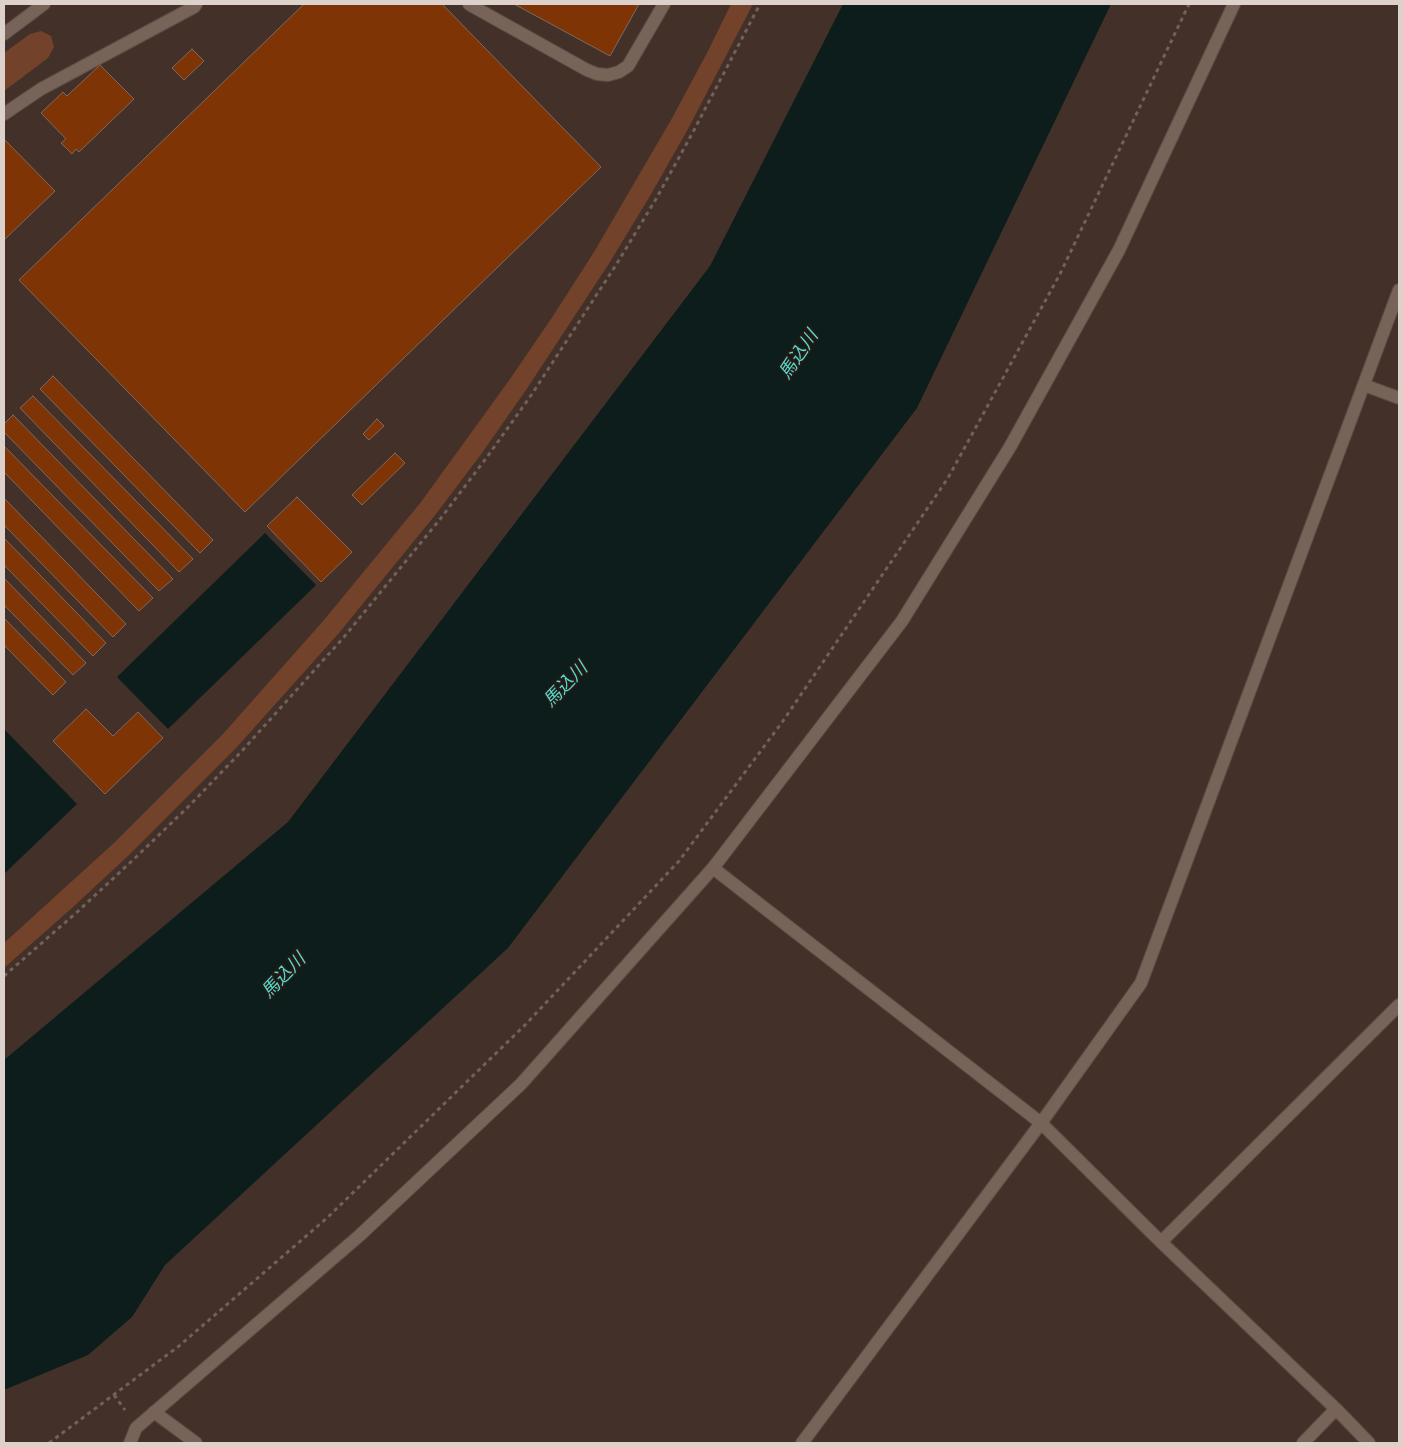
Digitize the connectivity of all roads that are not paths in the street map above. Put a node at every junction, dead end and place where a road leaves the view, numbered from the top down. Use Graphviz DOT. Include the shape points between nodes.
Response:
graph roads {
  1 [pos="44,4"];
  2 [pos="196,4"];
  3 [pos="469,4"];
  4 [pos="664,4"];
  5 [pos="1234,4"];
  6 [pos="4,34"];
  7 [pos="4,114"];
  8 [pos="1399,290"];
  9 [pos="1364,385"];
  10 [pos="1399,398"];
  11 [pos="713,868"];
  12 [pos="1399,1005"];
  13 [pos="1041,1124"];
  14 [pos="1161,1242"];
  15 [pos="1336,1409"];
  16 [pos="154,1412"];
  17 [pos="130,1443"];
  18 [pos="196,1443"];
  19 [pos="802,1443"];
  20 [pos="1303,1443"];
  21 [pos="1369,1443"];
  1 -- 6 [label="street"];
  2 -- 7 [label="street" via="41,89"];
  3 -- 4 [label="street" via="587,70 608,75 628,66"];
  5 -- 11 [label="street" via="1119,250 1010,447 902,621"];
  8 -- 9 [label="street"];
  9 -- 10 [label="street"];
  9 -- 13 [label="street" via="1141,983"];
  11 -- 13 [label="street"];
  11 -- 16 [label="street" via="522,1084 359,1236"];
  12 -- 14 [label="street"];
  13 -- 14 [label="street"];
  13 -- 19 [label="street"];
  14 -- 15 [label="street"];
  15 -- 20 [label="street"];
  15 -- 21 [label="street"];
  16 -- 17 [label="street" via="136,1428"];
  16 -- 18 [label="street"];
}
